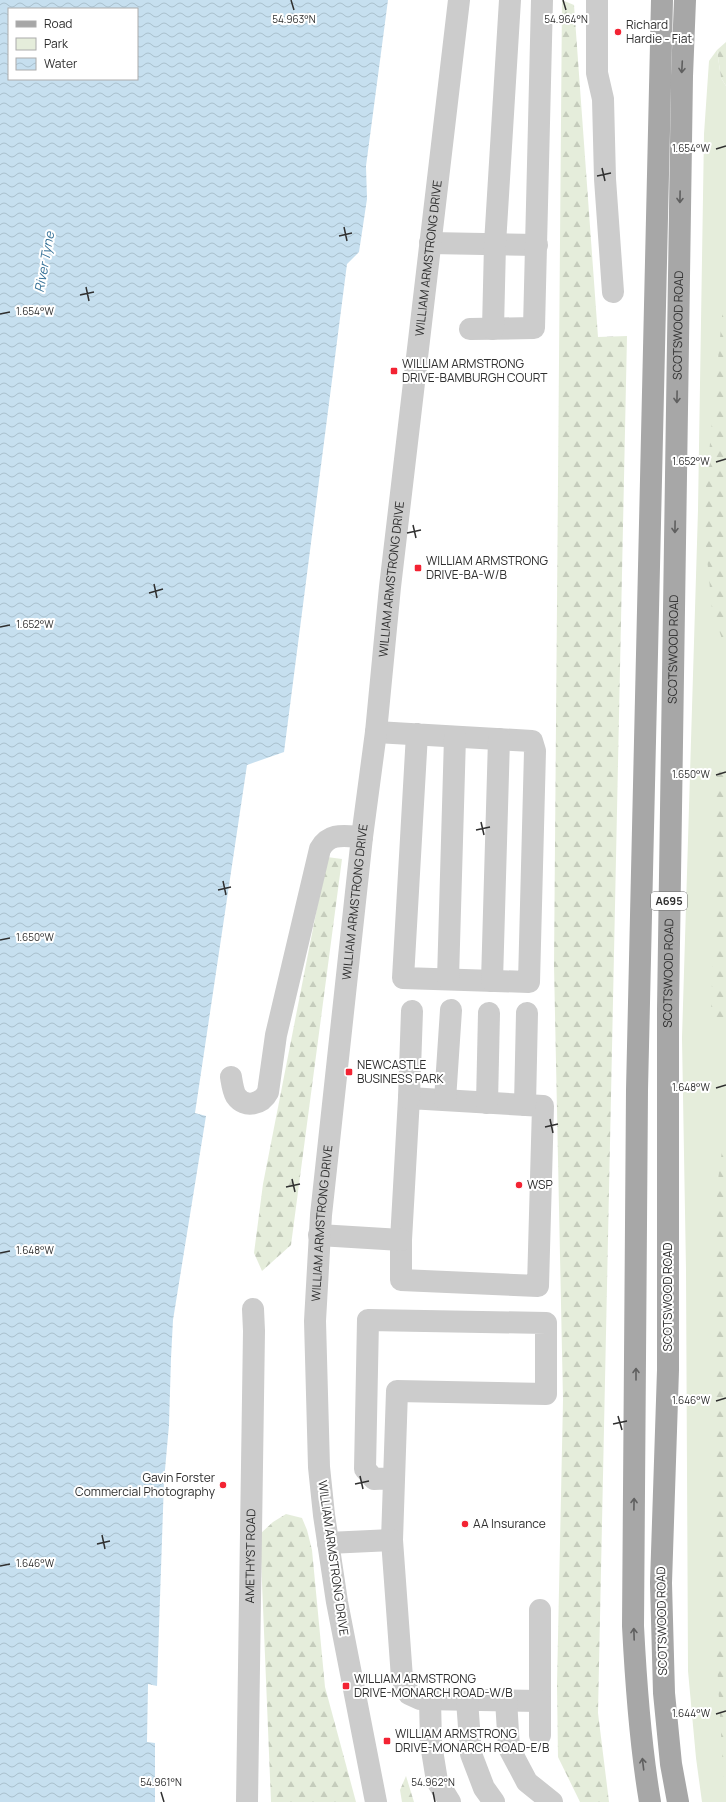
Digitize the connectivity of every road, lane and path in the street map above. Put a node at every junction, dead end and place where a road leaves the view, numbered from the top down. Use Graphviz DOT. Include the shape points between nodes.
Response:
graph roads {
  1 [pos="459,0"];
  2 [pos="510,0"];
  3 [pos="542,0"];
  4 [pos="597,0"];
  5 [pos="662,0"];
  6 [pos="685,0"];
  7 [pos="430,243"];
  8 [pos="495,244"];
  9 [pos="537,245"];
  10 [pos="613,292"];
  11 [pos="470,329"];
  12 [pos="493,329"];
  13 [pos="376,732"];
  14 [pos="417,734"];
  15 [pos="455,737"];
  16 [pos="499,739"];
  17 [pos="362,837"];
  18 [pos="448,979"];
  19 [pos="492,981"];
  20 [pos="451,1010"];
  21 [pos="412,1011"];
  22 [pos="490,1013"];
  23 [pos="527,1014"];
  24 [pos="231,1077"];
  25 [pos="409,1098"];
  26 [pos="445,1100"];
  27 [pos="487,1103"];
  28 [pos="525,1105"];
  29 [pos="319,1235"];
  30 [pos="401,1240"];
  31 [pos="253,1309"];
  32 [pos="394,1478"];
  33 [pos="392,1540"];
  34 [pos="328,1543"];
  35 [pos="540,1610"];
  36 [pos="430,1699"];
  37 [pos="466,1700"];
  38 [pos="506,1700"];
  39 [pos="540,1701"];
  40 [pos="540,1735"];
  41 [pos="536,1798"];
  42 [pos="247,1802"];
  43 [pos="376,1802"];
  44 [pos="450,1802"];
  45 [pos="494,1802"];
  46 [pos="650,1802"];
  47 [pos="678,1802"];
  1 -- 7 [label="street, WILLIAM ARMSTRONG DRIVE"];
  2 -- 8 [label="street"];
  3 -- 9 [label="street"];
  4 -- 10 [label="street" via="597,73 604,111 605,179"];
  46 -- 5 [label="main road, SCOTSWOOD ROAD / A695, one-way" via="636,1693 633,1626 637,1090"];
  6 -- 47 [label="main road, SCOTSWOOD ROAD / A695, one-way" via="681,91 668,1009 668,1370 661,1583 664,1693"];
  7 -- 8 [label="street"];
  7 -- 13 [label="street, WILLIAM ARMSTRONG DRIVE"];
  8 -- 9 [label="street"];
  8 -- 12 [label="street"];
  9 -- 12 [label="street" via="534,328"];
  11 -- 12 [label="street"];
  13 -- 14 [label="street"];
  13 -- 17 [label="street, WILLIAM ARMSTRONG DRIVE"];
  14 -- 15 [label="street"];
  14 -- 18 [label="street" via="403,978"];
  15 -- 16 [label="street"];
  15 -- 18 [label="street"];
  16 -- 19 [label="street"];
  16 -- 19 [label="street" via="532,741 536,751 529,982"];
  17 -- 24 [label="street" via="330,837 320,849 276,1035 265,1098 260,1102 245,1103 237,1097"];
  17 -- 29 [label="street, WILLIAM ARMSTRONG DRIVE"];
  18 -- 19 [label="street"];
  20 -- 26 [label="street"];
  21 -- 25 [label="street"];
  22 -- 27 [label="street"];
  23 -- 28 [label="street"];
  25 -- 26 [label="street"];
  25 -- 30 [label="street"];
  26 -- 27 [label="street"];
  27 -- 28 [label="street"];
  28 -- 30 [label="street" via="543,1106 538,1286 401,1280"];
  29 -- 30 [label="street"];
  29 -- 34 [label="street, WILLIAM ARMSTRONG DRIVE" via="315,1352 319,1467"];
  31 -- 42 [label="street, AMETHYST ROAD"];
  32 -- 32 [label="street" via="397,1391 546,1394 546,1323 368,1320 365,1469 374,1479"];
  32 -- 33 [label="street"];
  33 -- 34 [label="street"];
  33 -- 36 [label="street" via="402,1678 409,1694 420,1699"];
  34 -- 43 [label="street, WILLIAM ARMSTRONG DRIVE"];
  35 -- 39 [label="street"];
  36 -- 37 [label="street"];
  36 -- 44 [label="street" via="431,1744 438,1781"];
  37 -- 38 [label="street"];
  37 -- 45 [label="street" via="471,1754 484,1788"];
  38 -- 39 [label="street"];
  38 -- 41 [label="street" via="509,1748"];
  39 -- 40 [label="street"];
}
